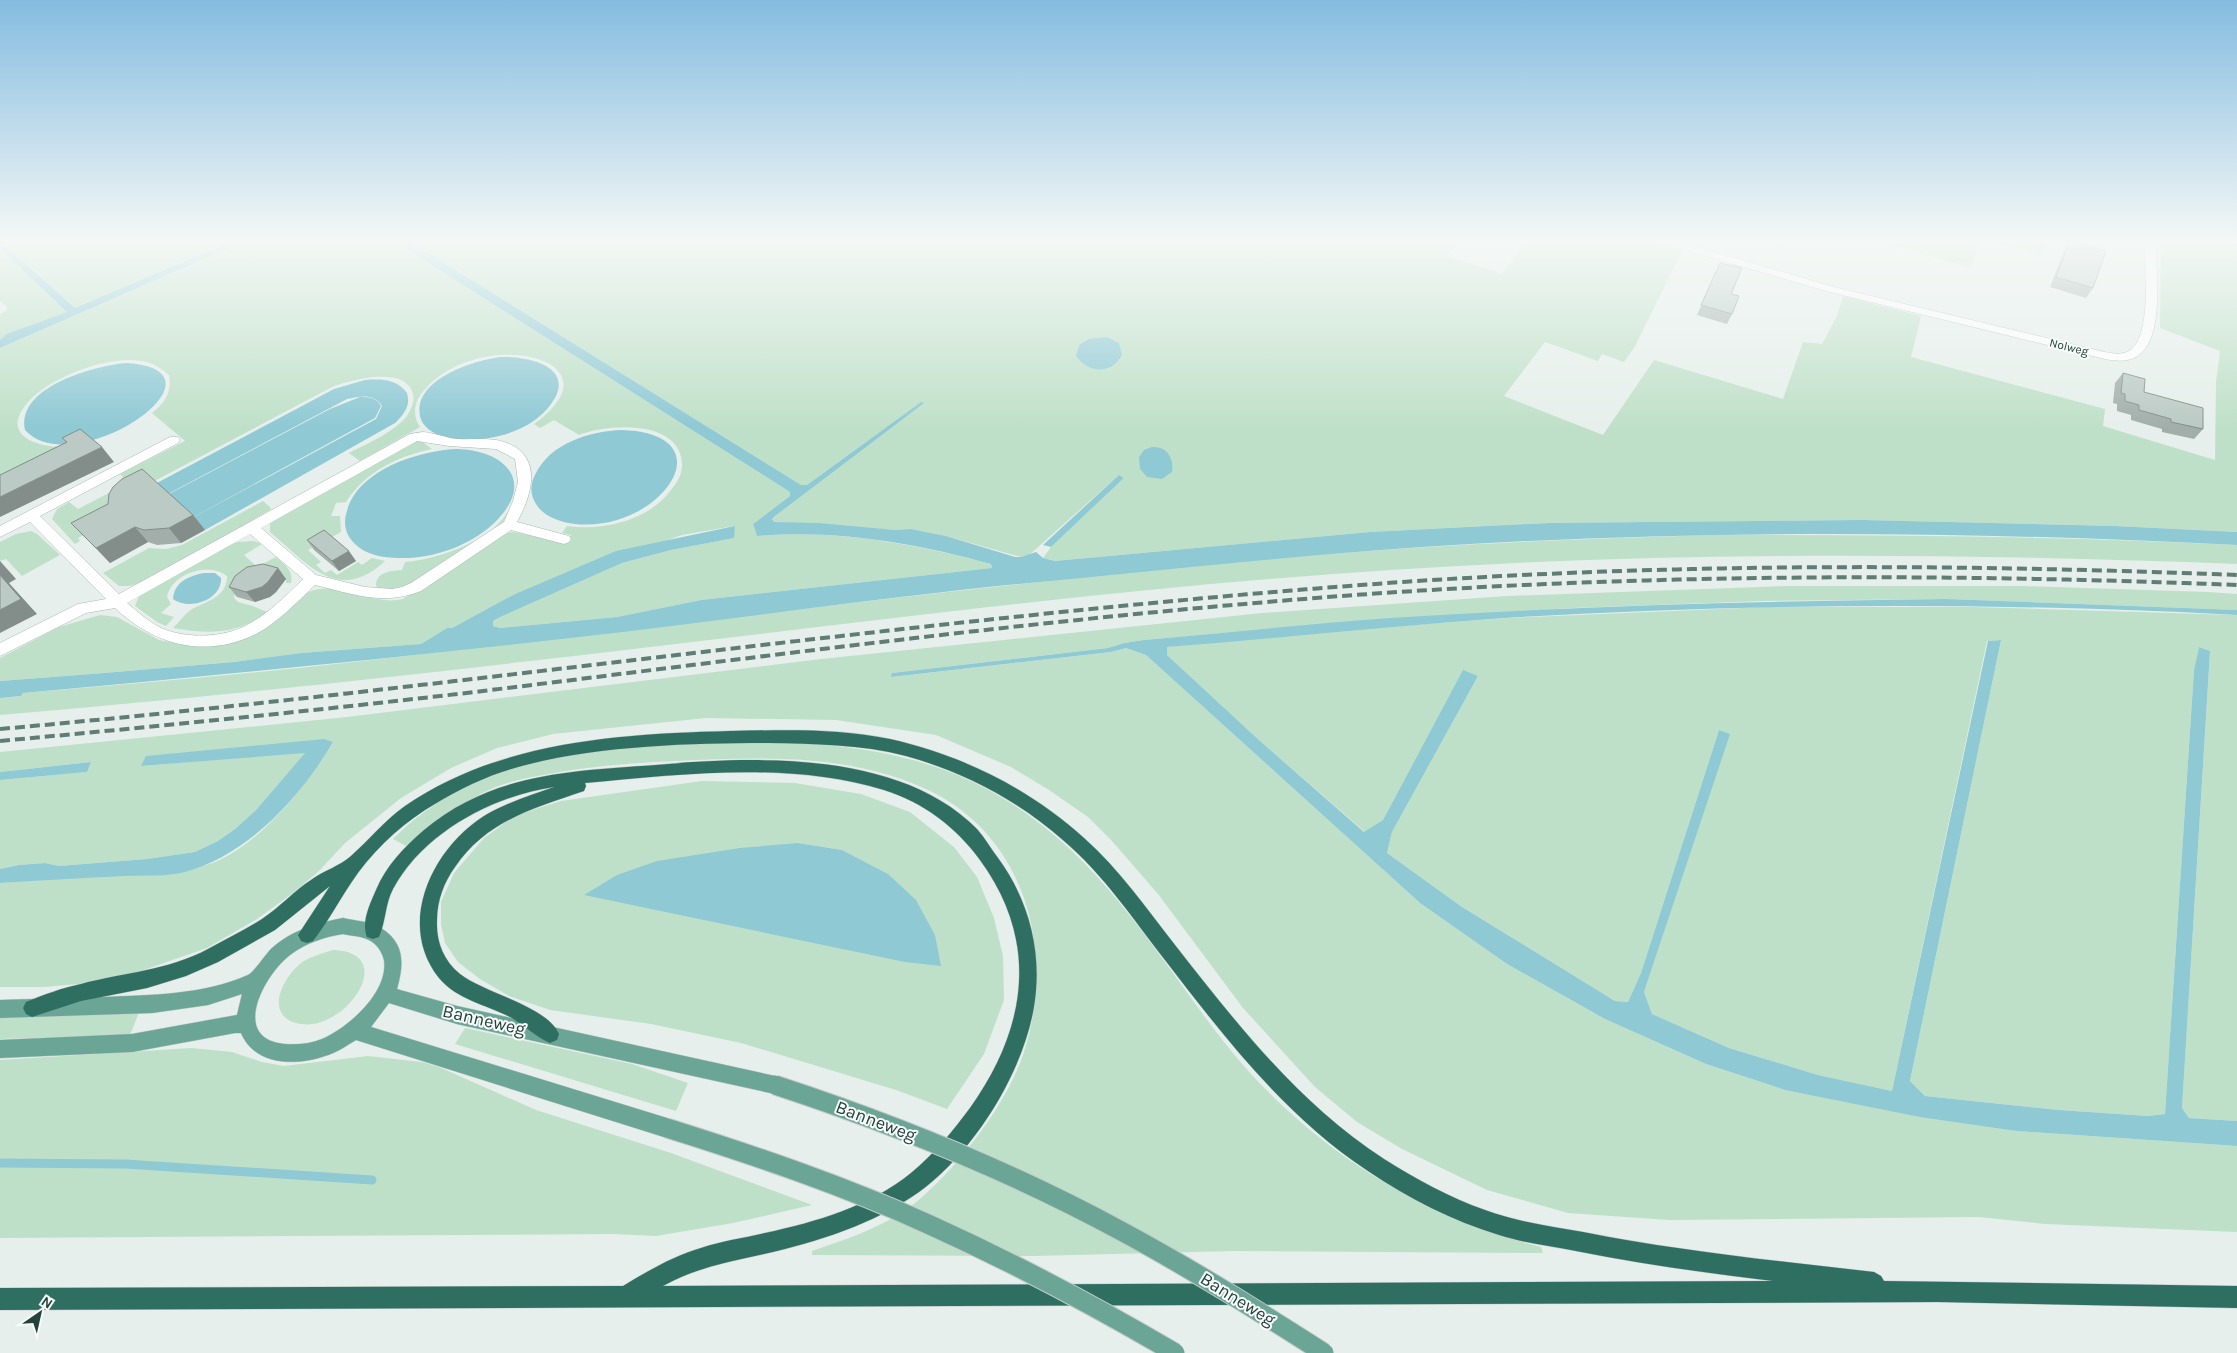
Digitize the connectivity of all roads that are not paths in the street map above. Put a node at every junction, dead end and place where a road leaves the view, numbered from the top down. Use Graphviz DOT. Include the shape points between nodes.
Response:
graph roads {
  1 [pos="1880,301"];
  2 [pos="2149,301"];
  3 [pos="174,440"];
  4 [pos="31,515"];
  5 [pos="509,525"];
  6 [pos="251,526"];
  7 [pos="0,532"];
  8 [pos="564,539"];
  9 [pos="312,579"];
  10 [pos="117,602"];
  11 [pos="0,650"];
  12 [pos="608,776"];
  13 [pos="358,860"];
  14 [pos="373,931"];
  15 [pos="307,935"];
  16 [pos="255,981"];
  17 [pos="387,993"];
  18 [pos="32,1008"];
  19 [pos="0,1009"];
  20 [pos="246,1026"];
  21 [pos="355,1031"];
  22 [pos="550,1034"];
  23 [pos="0,1049"];
  24 [pos="1938,1291"];
  25 [pos="626,1295"];
  26 [pos="2237,1297"];
  27 [pos="0,1299"];
  28 [pos="1175,1353"];
  29 [pos="1324,1353"];
  1 -- 2 [label="street, Nolweg" via="2088,352 2122,357 2142,348 2149,328"];
  3 -- 4 [label="street"];
  4 -- 7 [label="street"];
  4 -- 10 [label="street"];
  5 -- 6 [label="street" via="522,494 524,471 521,457 496,444 449,442 420,436 400,443"];
  5 -- 8 [label="street"];
  5 -- 9 [label="street" via="416,587 401,593 382,594"];
  6 -- 9 [label="street"];
  6 -- 10 [label="street"];
  9 -- 10 [label="street" via="265,621 249,630 218,639 186,639 156,631"];
  10 -- 11 [label="street" via="83,608"];
  12 -- 14 [label="highway" via="538,784 503,792 446,823 409,855 392,876 379,898"];
  12 -- 22 [label="highway" via="516,808 488,822 446,865 435,886 429,909 428,935 439,964 447,974 477,995 512,1009"];
  12 -- 25 [label="highway" via="740,766 802,768 881,780 946,813 992,857 1022,917 1028,958 1027,1000 1013,1055 972,1122 914,1183 869,1210 828,1226 687,1262"];
  13 -- 15 [label="highway"];
  13 -- 18 [label="highway" via="317,885 269,924 212,956 147,980 81,992"];
  13 -- 24 [label="highway" via="411,812 452,787 499,766 553,753 726,736 824,737 900,748 960,768 996,785 1039,810 1068,833 1095,858 1244,1046 1285,1092 1376,1164 1428,1194 1470,1214 1520,1231 1629,1252"];
  14 -- 15 [label="main road" via="343,926"];
  14 -- 17 [label="main road" via="382,937 393,956 392,979"];
  15 -- 16 [label="main road" via="278,954"];
  16 -- 18 [label="main road" via="208,996 152,1004"];
  16 -- 20 [label="main road" via="247,1004"];
  17 -- 21 [label="main road" via="374,1013"];
  17 -- 22 [label="main road, Banneweg" via="457,1015"];
  18 -- 19 [label="main road"];
  20 -- 21 [label="main road" via="250,1035 265,1049 288,1054 301,1054 328,1046"];
  20 -- 23 [label="main road" via="236,1024 132,1043"];
  21 -- 28 [label="main road, bridge" via="437,1053 842,1187 955,1235 1061,1288"];
  22 -- 29 [label="main road, Banneweg, bridge" via="775,1086 883,1123 1056,1197 1194,1272"];
  24 -- 25 [label="highway"];
  24 -- 26 [label="highway"];
  25 -- 27 [label="highway"];
}
